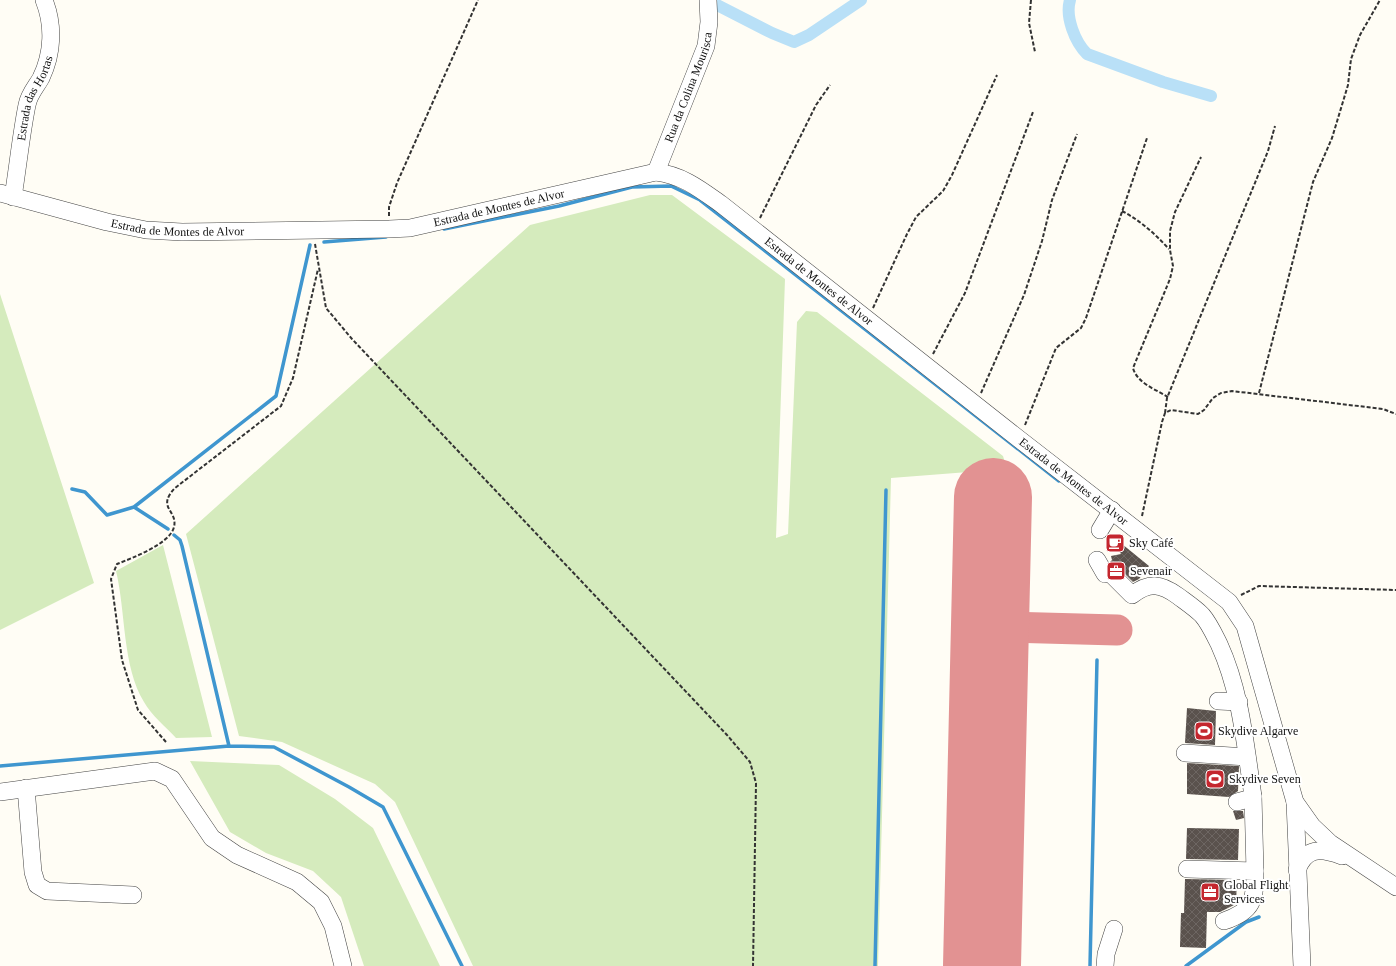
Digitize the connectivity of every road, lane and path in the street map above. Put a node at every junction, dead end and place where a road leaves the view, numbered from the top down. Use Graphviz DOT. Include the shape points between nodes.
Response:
graph roads {
  1 [pos="44,0"];
  2 [pos="478,0"];
  3 [pos="708,0"];
  4 [pos="1031,0"];
  5 [pos="1380,0"];
  6 [pos="1035,52"];
  7 [pos="997,75"];
  8 [pos="830,85"];
  9 [pos="1033,112"];
  10 [pos="1275,126"];
  11 [pos="1077,134"];
  12 [pos="1147,138"];
  13 [pos="1201,157"];
  14 [pos="656,172"];
  15 [pos="6,195"];
  16 [pos="1122,211"];
  17 [pos="313,230"];
  18 [pos="389,230"];
  19 [pos="754,230"];
  20 [pos="1170,250"];
  21 [pos="318,269"];
  22 [pos="868,320"];
  23 [pos="927,366"];
  24 [pos="1259,393"];
  25 [pos="1168,397"];
  26 [pos="976,405"];
  27 [pos="1165,414"];
  28 [pos="1396,414"];
  29 [pos="1019,439"];
  30 [pos="1112,510"];
  31 [pos="1100,530"];
  32 [pos="1139,531"];
  33 [pos="1097,560"];
  34 [pos="1396,590"];
  35 [pos="1229,602"];
  36 [pos="1218,701"];
  37 [pos="1239,702"];
  38 [pos="166,742"];
  39 [pos="1185,753"];
  40 [pos="1247,757"];
  41 [pos="26,788"];
  42 [pos="0,792"];
  43 [pos="1253,796"];
  44 [pos="1236,802"];
  45 [pos="1295,802"];
  46 [pos="1319,833"];
  47 [pos="1302,852"];
  48 [pos="1358,863"];
  49 [pos="1187,869"];
  50 [pos="1255,871"];
  51 [pos="1396,887"];
  52 [pos="133,895"];
  53 [pos="1224,920"];
  54 [pos="1114,929"];
  55 [pos="343,966"];
  56 [pos="753,966"];
  57 [pos="1105,966"];
  58 [pos="1302,966"];
  1 -- 15 [label="street, Estrada das Hortas" via="52,31 47,65 27,104"];
  2 -- 18 [label="path" via="397,183 388,208"];
  3 -- 14 [label="street, Rua da Colina Mourisca" via="706,46"];
  4 -- 6 [label="path" via="1029,23"];
  5 -- 24 [label="path" via="1360,35 1351,59 1348,85 1332,138 1312,182"];
  7 -- 22 [label="path" via="952,175 943,191 916,217"];
  8 -- 19 [label="path" via="816,105"];
  9 -- 23 [label="path" via="965,293"];
  10 -- 25 [label="path" via="1268,151"];
  11 -- 26 [label="path" via="1058,180 1024,295"];
  12 -- 16 [label="path"];
  13 -- 20 [label="path" via="1175,212 1170,230"];
  14 -- 18 [label="street, Estrada de Montes de Alvor" via="410,228"];
  14 -- 19 [label="street, Estrada de Montes de Alvor" via="687,180"];
  15 -- 17 [label="street, Estrada de Montes de Alvor" via="146,230"];
  16 -- 20 [label="path" via="1135,217"];
  16 -- 29 [label="path" via="1086,318 1081,328 1056,348"];
  17 -- 18 [label="street, Estrada de Montes de Alvor"];
  17 -- 21 [label="path"];
  19 -- 22 [label="street, Estrada de Montes de Alvor"];
  20 -- 25 [label="path" via="1173,266 1170,279 1133,368 1135,376 1140,381"];
  21 -- 38 [label="path" via="293,378 281,406 174,488 166,500 174,529 163,541 118,564 111,578 122,660 138,710"];
  21 -- 56 [label="path" via="326,308 352,339 750,762 756,783"];
  22 -- 23 [label="street, Estrada de Montes de Alvor"];
  23 -- 26 [label="street, Estrada de Montes de Alvor"];
  24 -- 27 [label="path" via="1221,393 1198,414 1171,410"];
  24 -- 28 [label="path" via="1383,409"];
  25 -- 27 [label="path"];
  26 -- 29 [label="street, Estrada de Montes de Alvor"];
  27 -- 32 [label="path"];
  29 -- 30 [label="street, Estrada de Montes de Alvor"];
  30 -- 31 [label="street"];
  30 -- 32 [label="street, Estrada de Montes de Alvor"];
  32 -- 35 [label="street, Estrada de Montes de Alvor"];
  33 -- 37 [label="street" via="1105,574 1110,572 1132,595 1144,587 1153,585 1167,588 1202,615 1212,629 1226,660"];
  34 -- 35 [label="path" via="1258,586"];
  35 -- 45 [label="street, Estrada de Montes de Alvor" via="1245,626"];
  36 -- 37 [label="street"];
  37 -- 40 [label="street"];
  39 -- 40 [label="street"];
  40 -- 43 [label="street"];
  41 -- 42 [label="street"];
  41 -- 52 [label="street" via="33,872 37,885 47,891"];
  41 -- 55 [label="street" via="155,771 172,779 212,838 237,855 297,882 321,902 333,926"];
  43 -- 44 [label="street"];
  43 -- 50 [label="street"];
  45 -- 46 [label="street, Estrada de Montes de Alvor"];
  45 -- 47 [label="street"];
  46 -- 47 [label="street"];
  46 -- 48 [label="street, Estrada de Montes de Alvor"];
  47 -- 48 [label="street" via="1328,851"];
  47 -- 58 [label="street" via="1297,870"];
  48 -- 51 [label="street, Estrada de Montes de Alvor"];
  49 -- 50 [label="street"];
  50 -- 53 [label="street" via="1253,901 1234,917"];
  54 -- 57 [label="street"];
}
